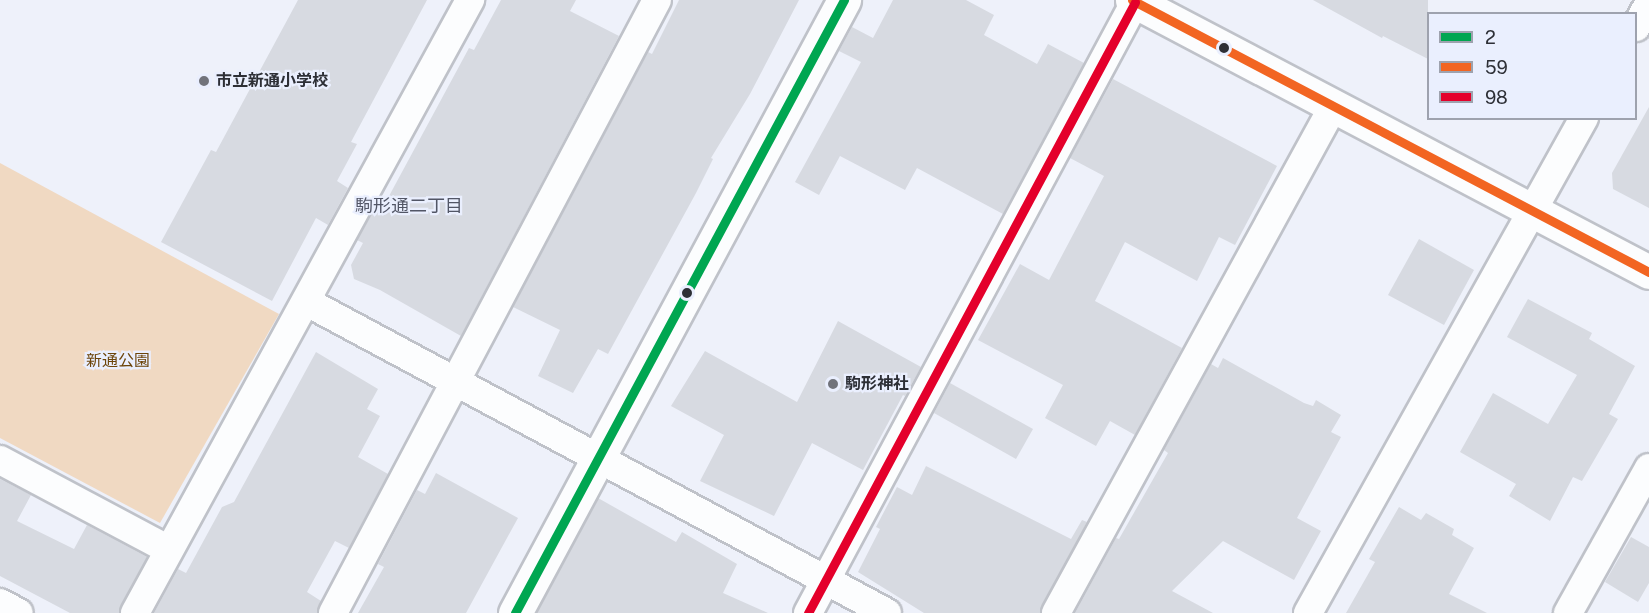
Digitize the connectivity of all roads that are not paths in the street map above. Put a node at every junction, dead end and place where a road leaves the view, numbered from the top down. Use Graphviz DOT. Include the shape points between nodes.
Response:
graph roads {
  1 [pos="470,0"];
  2 [pos="657,0"];
  3 [pos="844,0"];
  4 [pos="1140,2"];
  5 [pos="1649,4"];
  6 [pos="1637,24"];
  7 [pos="1333,106"];
  8 [pos="1583,120"];
  9 [pos="1532,209"];
  10 [pos="1649,272"];
  11 [pos="307,302"];
  12 [pos="455,382"];
  13 [pos="598,459"];
  14 [pos="0,460"];
  15 [pos="1649,468"];
  16 [pos="169,550"];
  17 [pos="826,580"];
  18 [pos="0,603"];
  19 [pos="20,613"];
  20 [pos="135,613"];
  21 [pos="333,613"];
  22 [pos="515,613"];
  23 [pos="808,613"];
  24 [pos="887,613"];
  25 [pos="1056,613"];
  26 [pos="1308,613"];
  27 [pos="1568,613"];
  1 -- 11 [label="street"];
  2 -- 12 [label="street"];
  3 -- 13 [label="street"];
  4 -- 7 [label="street"];
  4 -- 17 [label="street"];
  5 -- 6 [label="street"];
  7 -- 9 [label="street"];
  7 -- 25 [label="street"];
  8 -- 9 [label="street"];
  9 -- 10 [label="street"];
  9 -- 26 [label="street"];
  11 -- 12 [label="street"];
  11 -- 16 [label="street"];
  12 -- 13 [label="street"];
  12 -- 21 [label="street"];
  13 -- 17 [label="street"];
  13 -- 22 [label="street"];
  14 -- 16 [label="street"];
  15 -- 27 [label="street"];
  16 -- 20 [label="street"];
  17 -- 23 [label="street"];
  17 -- 24 [label="street"];
  18 -- 19 [label="street"];
}
